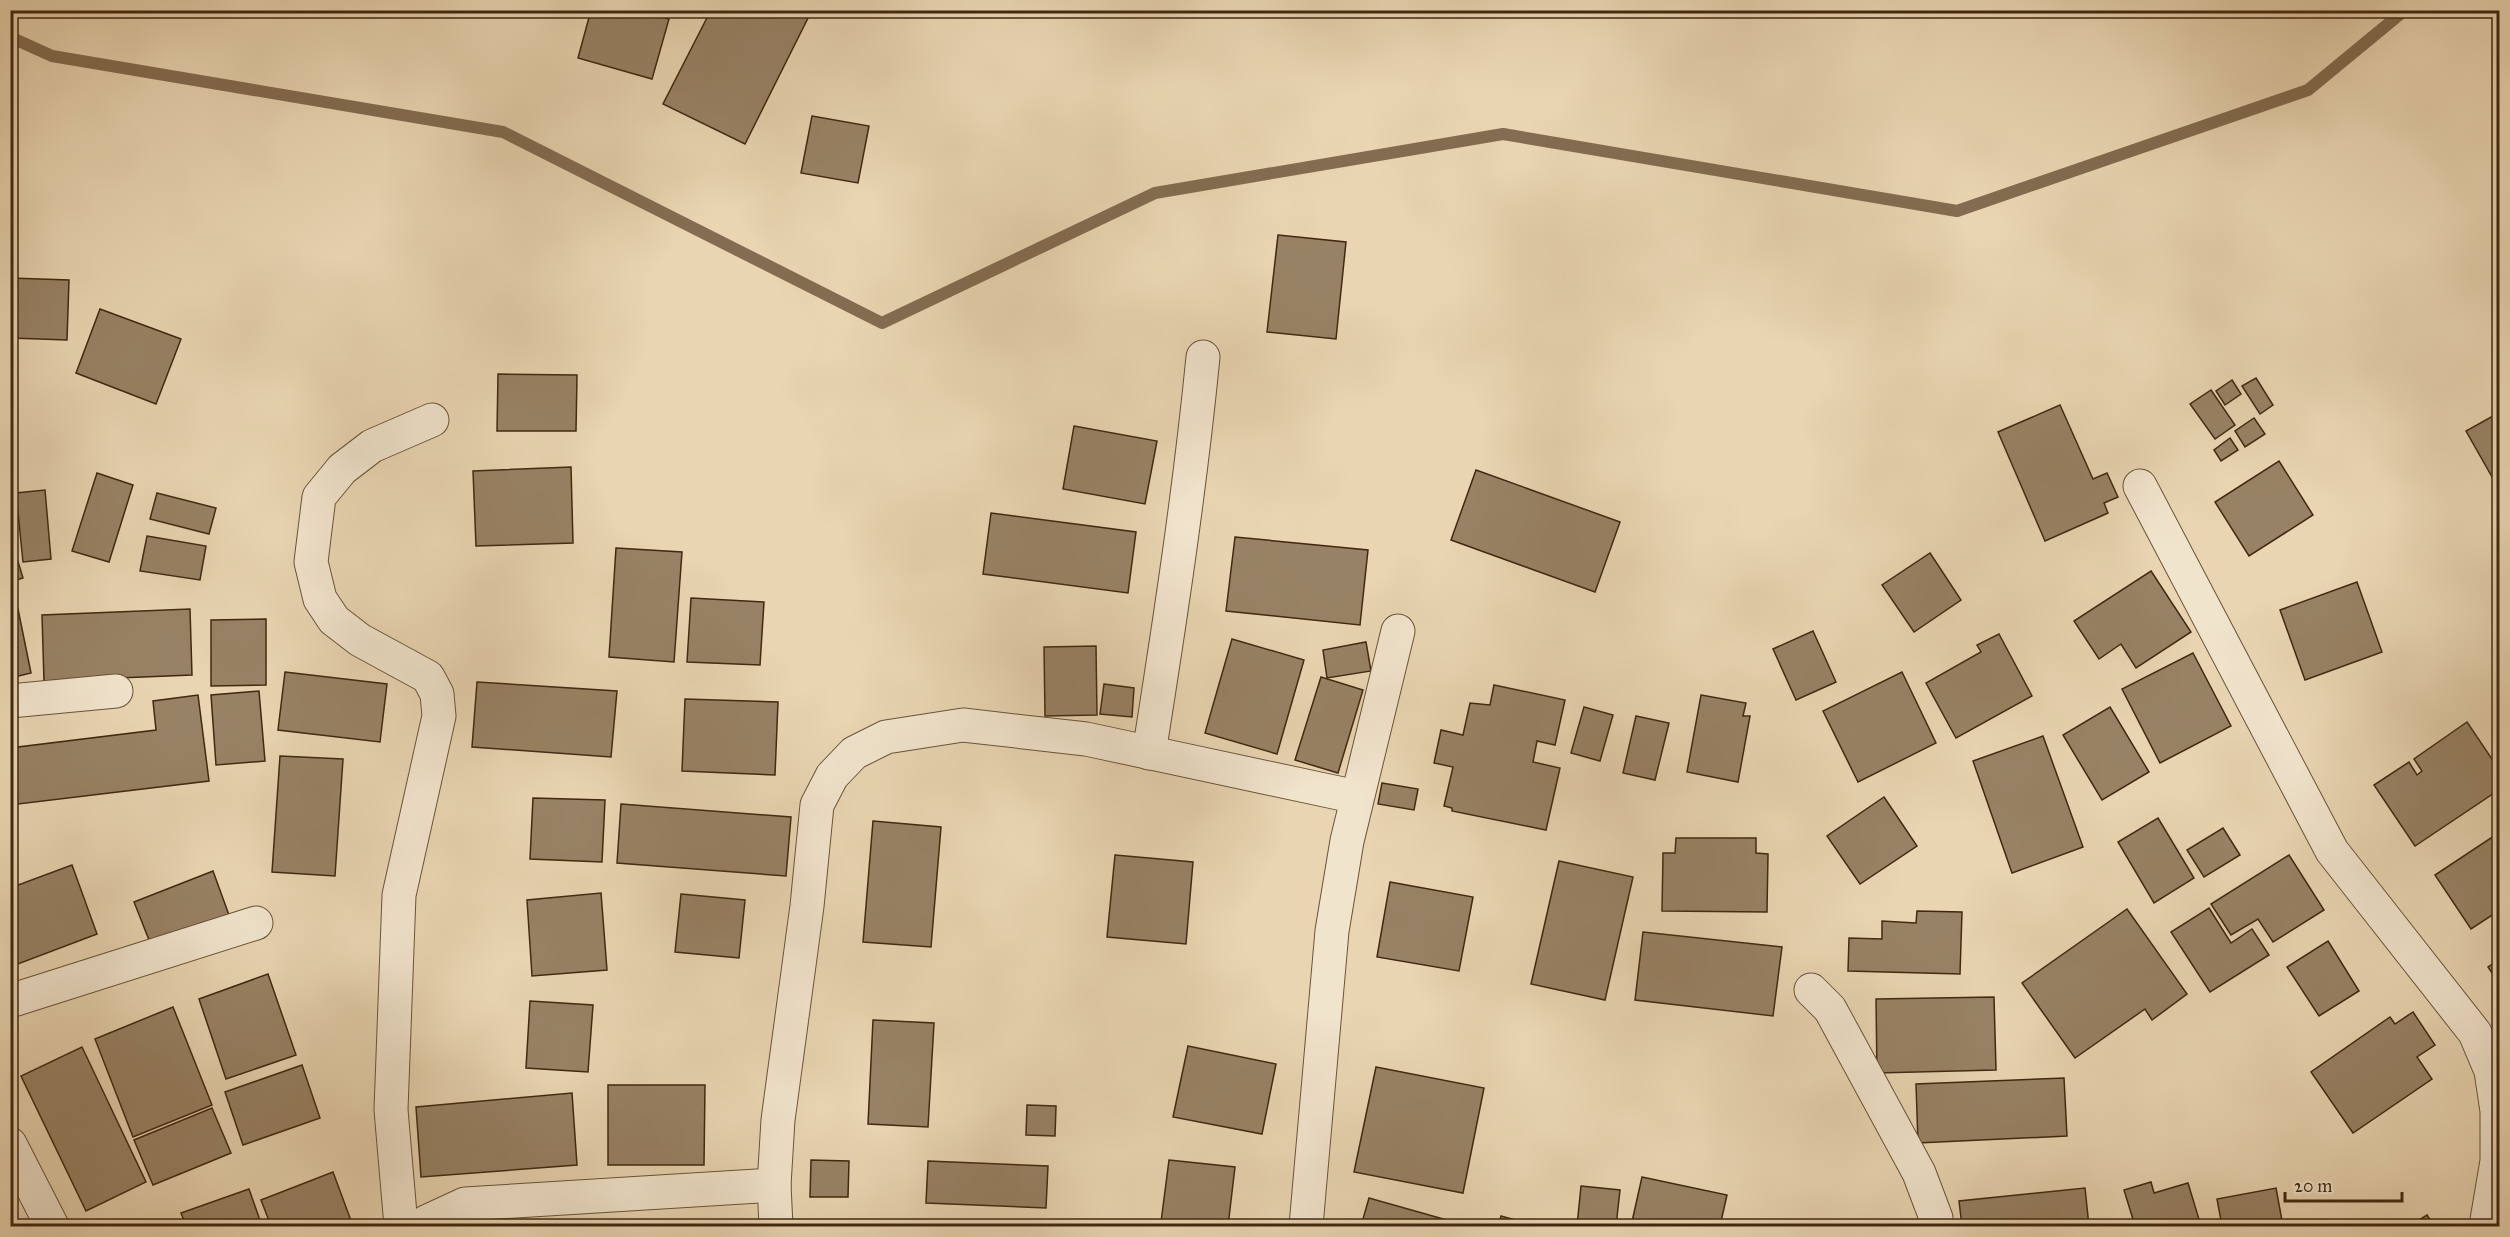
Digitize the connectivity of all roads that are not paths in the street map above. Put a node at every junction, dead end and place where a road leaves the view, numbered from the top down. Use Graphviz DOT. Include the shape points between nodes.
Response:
graph roads {
  1 [pos="1203,357"];
  2 [pos="432,420"];
  3 [pos="2140,486"];
  4 [pos="1398,631"];
  5 [pos="116,691"];
  6 [pos="10,701"];
  7 [pos="1149,753"];
  8 [pos="1357,797"];
  9 [pos="256,923"];
  10 [pos="1811,990"];
  11 [pos="10,1001"];
  12 [pos="10,1144"];
  13 [pos="774,1185"];
  14 [pos="52,1227"];
  15 [pos="401,1227"];
  16 [pos="423,1227"];
  17 [pos="776,1227"];
  18 [pos="1305,1227"];
  19 [pos="1936,1227"];
  20 [pos="2486,1227"];
  1 -- 7 [label="street" via="1177,578"];
  2 -- 15 [label="street" via="372,446 342,469 319,497 311,562 320,599 334,620 360,640 428,677 437,694 439,716 399,895 391,1110"];
  3 -- 20 [label="street" via="2332,851 2475,1033 2491,1071 2497,1111 2498,1161"];
  4 -- 8 [label="street"];
  5 -- 6 [label="street"];
  7 -- 8 [label="street"];
  7 -- 13 [label="street" via="1086,739 963,725 886,738 854,753 832,776 817,805 778,1120"];
  8 -- 18 [label="street" via="1332,931"];
  9 -- 11 [label="street"];
  10 -- 19 [label="street" via="1830,1009 1919,1173"];
  12 -- 14 [label="street"];
  13 -- 16 [label="street" via="465,1204"];
  13 -- 17 [label="street"];
}
